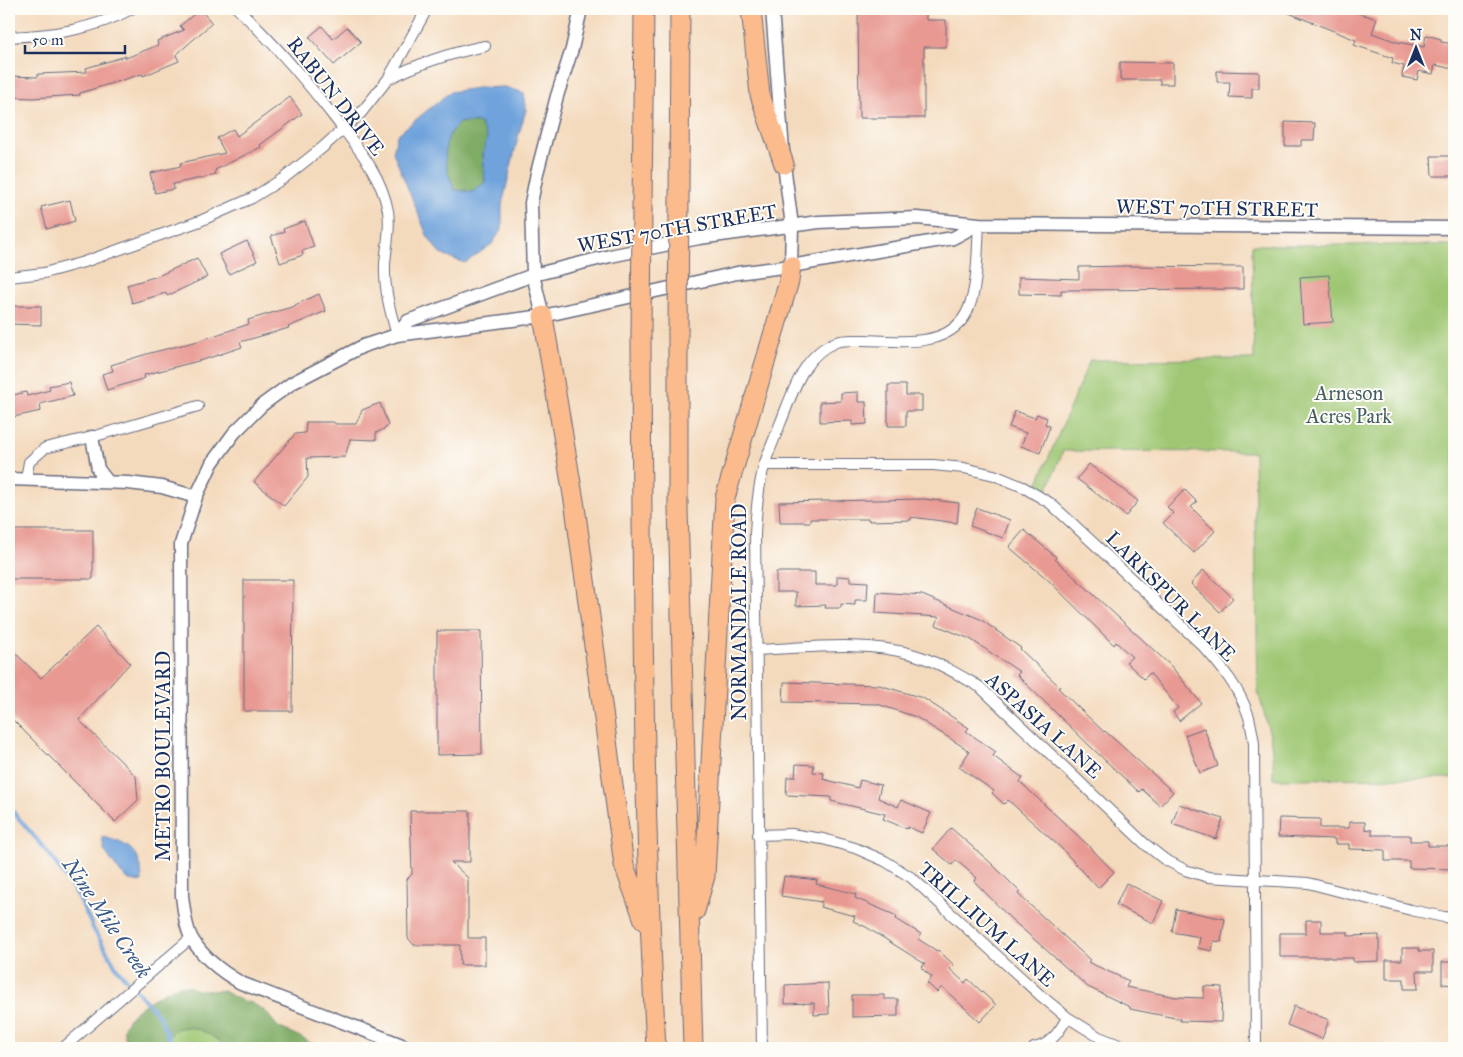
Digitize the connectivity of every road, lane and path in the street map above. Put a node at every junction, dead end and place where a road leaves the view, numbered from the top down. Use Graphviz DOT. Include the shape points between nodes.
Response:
graph roads {
  1 [pos="131,9"];
  2 [pos="238,9"];
  3 [pos="428,9"];
  4 [pos="581,9"];
  5 [pos="644,9"];
  6 [pos="680,9"];
  7 [pos="751,9"];
  8 [pos="772,9"];
  9 [pos="9,36"];
  10 [pos="485,46"];
  11 [pos="388,79"];
  12 [pos="343,129"];
  13 [pos="784,164"];
  14 [pos="979,224"];
  15 [pos="792,226"];
  16 [pos="1454,228"];
  17 [pos="791,266"];
  18 [pos="533,275"];
  19 [pos="9,276"];
  20 [pos="543,316"];
  21 [pos="397,335"];
  22 [pos="198,406"];
  23 [pos="92,437"];
  24 [pos="764,465"];
  25 [pos="9,479"];
  26 [pos="26,479"];
  27 [pos="108,482"];
  28 [pos="196,497"];
  29 [pos="756,650"];
  30 [pos="758,835"];
  31 [pos="1256,879"];
  32 [pos="1454,918"];
  33 [pos="689,934"];
  34 [pos="191,938"];
  35 [pos="650,939"];
  36 [pos="1067,1017"];
  37 [pos="63,1048"];
  38 [pos="410,1048"];
  39 [pos="656,1048"];
  40 [pos="693,1048"];
  41 [pos="762,1048"];
  42 [pos="1034,1048"];
  43 [pos="1127,1048"];
  44 [pos="1256,1048"];
  1 -- 9 [label="street" via="85,28 48,35"];
  2 -- 12 [label="street, RABUN DRIVE" via="305,80"];
  3 -- 11 [label="street"];
  4 -- 18 [label="street" via="531,203"];
  5 -- 35 [label="highway, bridge" via="640,339"];
  6 -- 33 [label="highway, bridge" via="678,508"];
  7 -- 13 [label="highway" via="760,95"];
  8 -- 13 [label="street"];
  10 -- 11 [label="street" via="414,66"];
  11 -- 12 [label="street" via="361,113"];
  12 -- 19 [label="street" via="260,193 200,221 84,262 44,273"];
  12 -- 21 [label="street, RABUN DRIVE" via="374,172 388,212 386,296"];
  13 -- 15 [label="street"];
  14 -- 15 [label="street, WEST 70TH STREET" via="917,218"];
  14 -- 16 [label="street, WEST 70TH STREET"];
  14 -- 17 [label="street, WEST 70TH STREET" via="953,238"];
  14 -- 24 [label="street, NORMANDALE ROAD" via="974,292 963,320 939,337 838,341 822,349 800,374"];
  15 -- 17 [label="street"];
  15 -- 18 [label="street, WEST 70TH STREET" via="699,238"];
  17 -- 20 [label="street, WEST 70TH STREET" via="737,273"];
  17 -- 33 [label="highway" via="724,498 705,876"];
  18 -- 20 [label="street"];
  18 -- 21 [label="street, WEST 70TH STREET" via="408,321"];
  20 -- 21 [label="street, WEST 70TH STREET"];
  20 -- 35 [label="highway" via="575,507 624,865"];
  21 -- 28 [label="street, WEST 70TH STREET" via="363,346 292,383 262,405 234,433 212,463"];
  22 -- 23 [label="street"];
  23 -- 26 [label="street" via="45,448 28,462"];
  23 -- 27 [label="street" via="98,469"];
  24 -- 29 [label="street, NORMANDALE ROAD" via="754,534"];
  24 -- 31 [label="street, LARKSPUR LANE" via="933,465 964,468 994,475 1050,503 1202,645 1236,690 1248,716 1254,744"];
  25 -- 26 [label="street"];
  26 -- 27 [label="street"];
  27 -- 28 [label="street" via="162,487"];
  28 -- 34 [label="street, METRO BOULEVARD" via="181,544 182,896"];
  29 -- 30 [label="street, NORMANDALE ROAD"];
  29 -- 31 [label="street, ASPASIA LANE" via="880,648 915,655 948,668 980,687 1164,859 1208,877"];
  30 -- 36 [label="street, TRILLIUM LANE" via="791,834 823,839 885,861 912,878"];
  30 -- 41 [label="street, NORMANDALE ROAD"];
  31 -- 32 [label="street, ASPASIA LANE" via="1308,883"];
  31 -- 44 [label="street, LARKSPUR LANE"];
  33 -- 40 [label="highway"];
  34 -- 37 [label="street"];
  34 -- 38 [label="street, METRO BOULEVARD" via="222,972 241,983"];
  35 -- 39 [label="highway"];
  36 -- 42 [label="street" via="1051,1040"];
  36 -- 43 [label="street, TRILLIUM LANE" via="1099,1037"];
}
